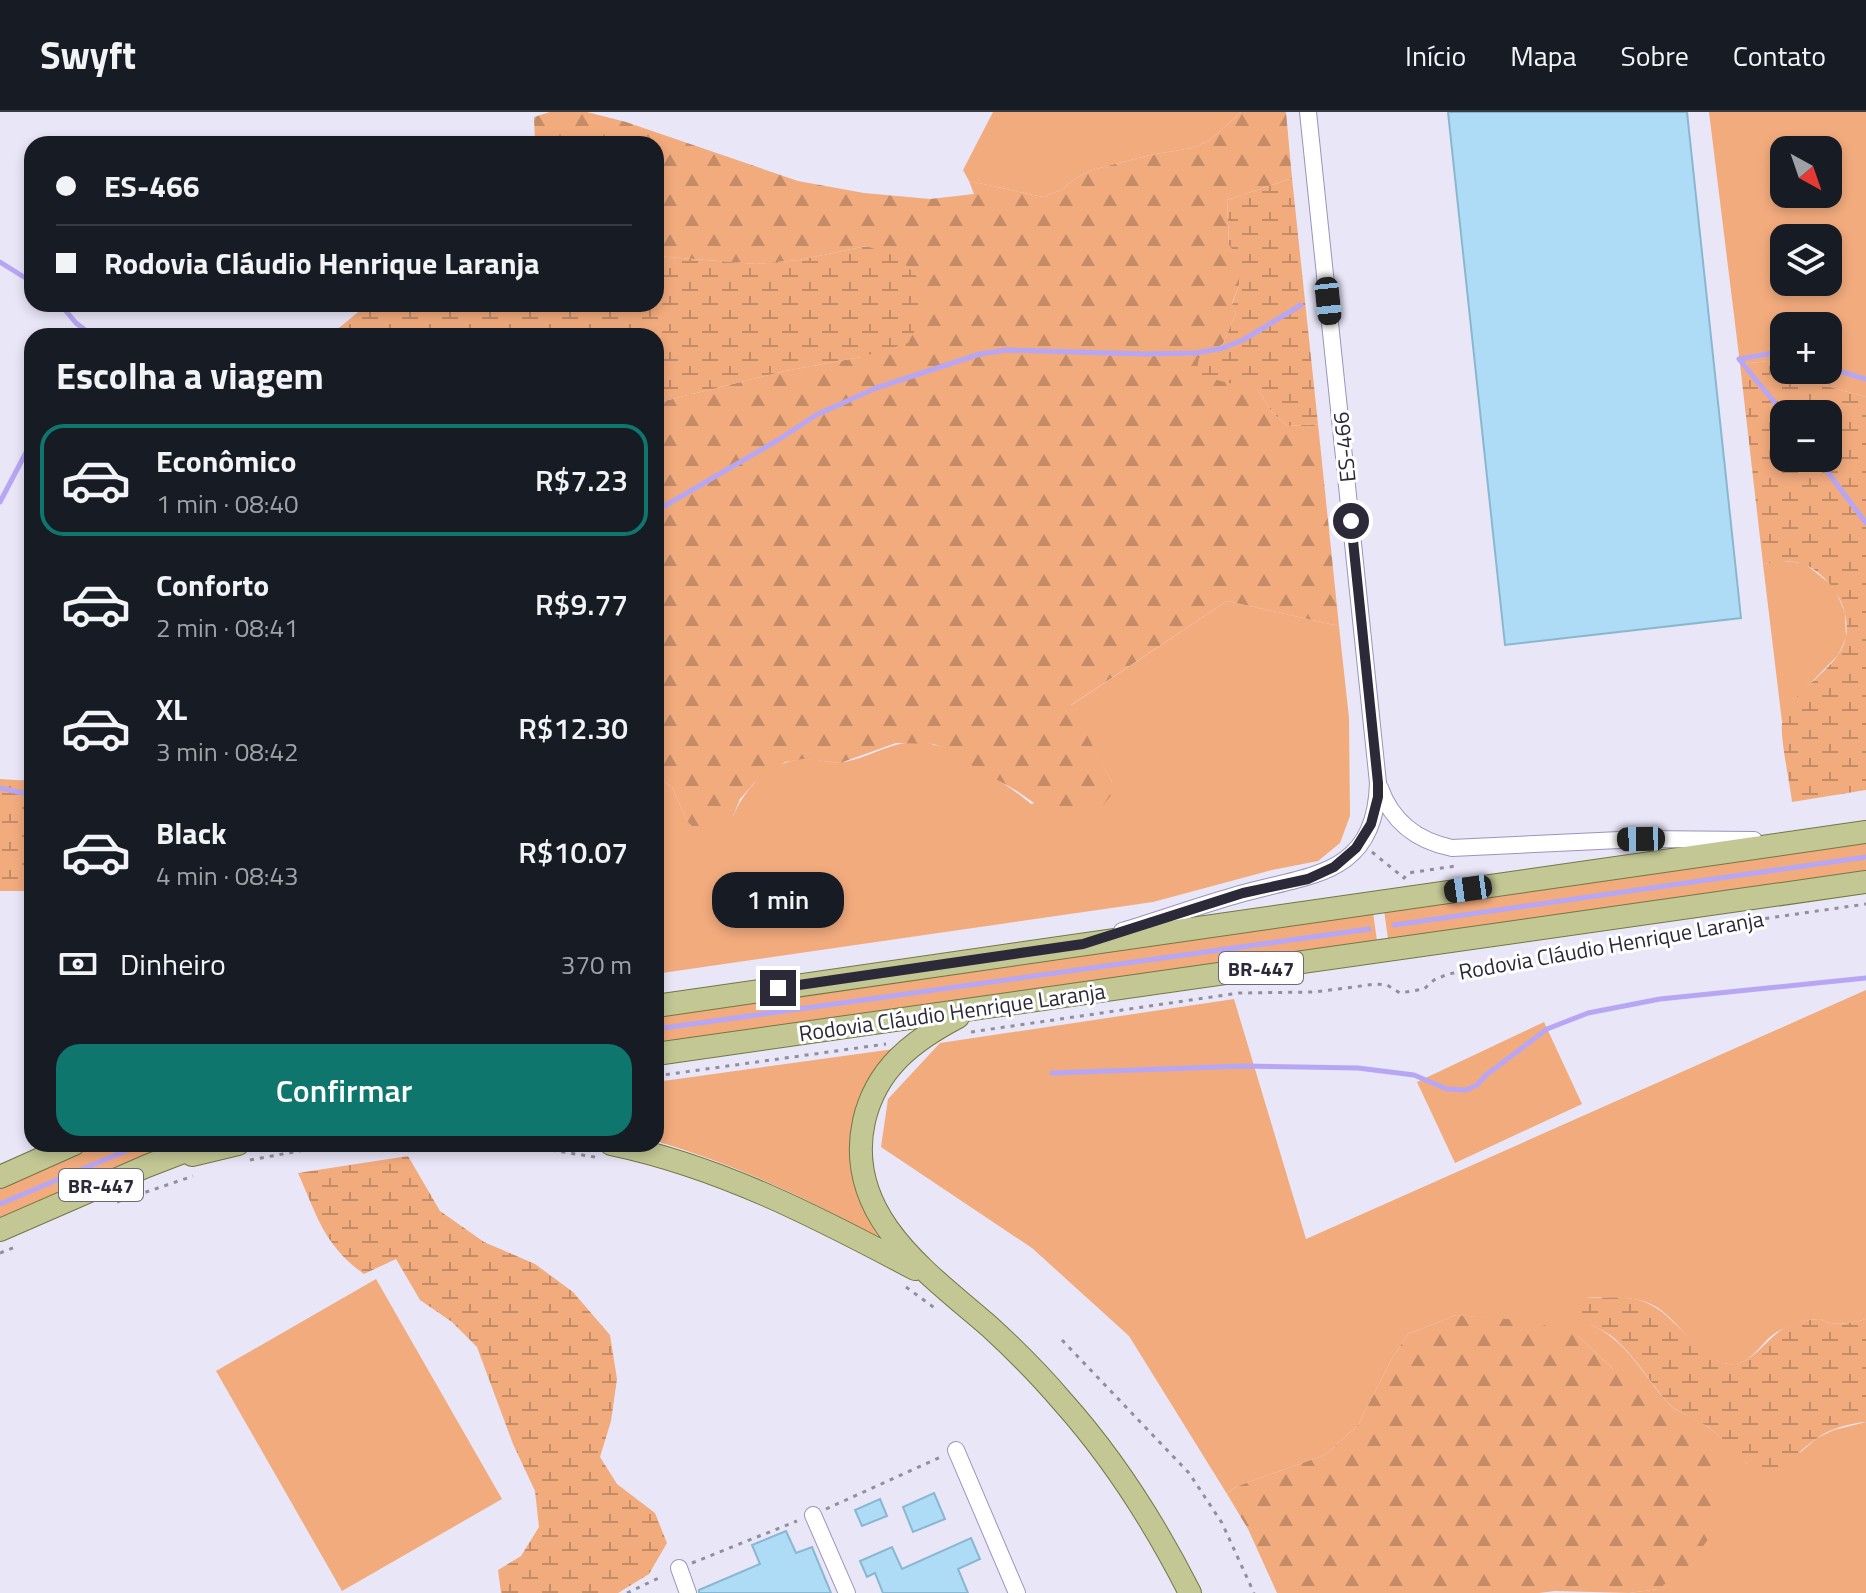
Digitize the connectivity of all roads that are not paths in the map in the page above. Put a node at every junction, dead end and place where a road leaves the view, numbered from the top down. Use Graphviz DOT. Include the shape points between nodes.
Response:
graph roads {
  1 [pos="1308,112"];
  2 [pos="1378,783"];
  3 [pos="1866,832"];
  4 [pos="1801,841"];
  5 [pos="1866,882"];
  6 [pos="1083,944"];
  7 [pos="664,1005"];
  8 [pos="973,1009"];
  9 [pos="664,1053"];
  10 [pos="56,1152"];
  11 [pos="189,1152"];
  12 [pos="611,1152"];
  13 [pos="240,1153"];
  14 [pos="0,1177"];
  15 [pos="104,1196"];
  16 [pos="0,1230"];
  17 [pos="930,1277"];
  18 [pos="956,1450"];
  19 [pos="813,1515"];
  20 [pos="679,1568"];
  21 [pos="688,1593"];
  22 [pos="847,1593"];
  23 [pos="1017,1593"];
  24 [pos="1190,1593"];
  1 -- 2 [label="street, ES-466"];
  2 -- 4 [label="street, ES-466" via="1390,810 1411,831 1438,845 1459,848 1628,839"];
  2 -- 6 [label="street, ES-466" via="1375,811 1360,843 1322,874"];
  3 -- 4 [label="main road, BR-447"];
  4 -- 6 [label="main road, BR-447"];
  5 -- 8 [label="main road, Rodovia Cláudio Henrique Laranja / BR-447"];
  6 -- 7 [label="main road, BR-447"];
  8 -- 9 [label="main road, Rodovia Cláudio Henrique Laranja / BR-447"];
  8 -- 17 [label="main road" via="927,1033 889,1067 872,1096 862,1130 865,1185 880,1220"];
  10 -- 14 [label="main road, BR-447"];
  11 -- 15 [label="main road, BR-447"];
  12 -- 17 [label="main road" via="686,1164 741,1183"];
  13 -- 15 [label="main road" via="168,1162"];
  15 -- 16 [label="main road, BR-447"];
  17 -- 24 [label="main road" via="1000,1336 1074,1414 1137,1500"];
  18 -- 23 [label="street"];
  19 -- 22 [label="street"];
  20 -- 21 [label="street"];
}
